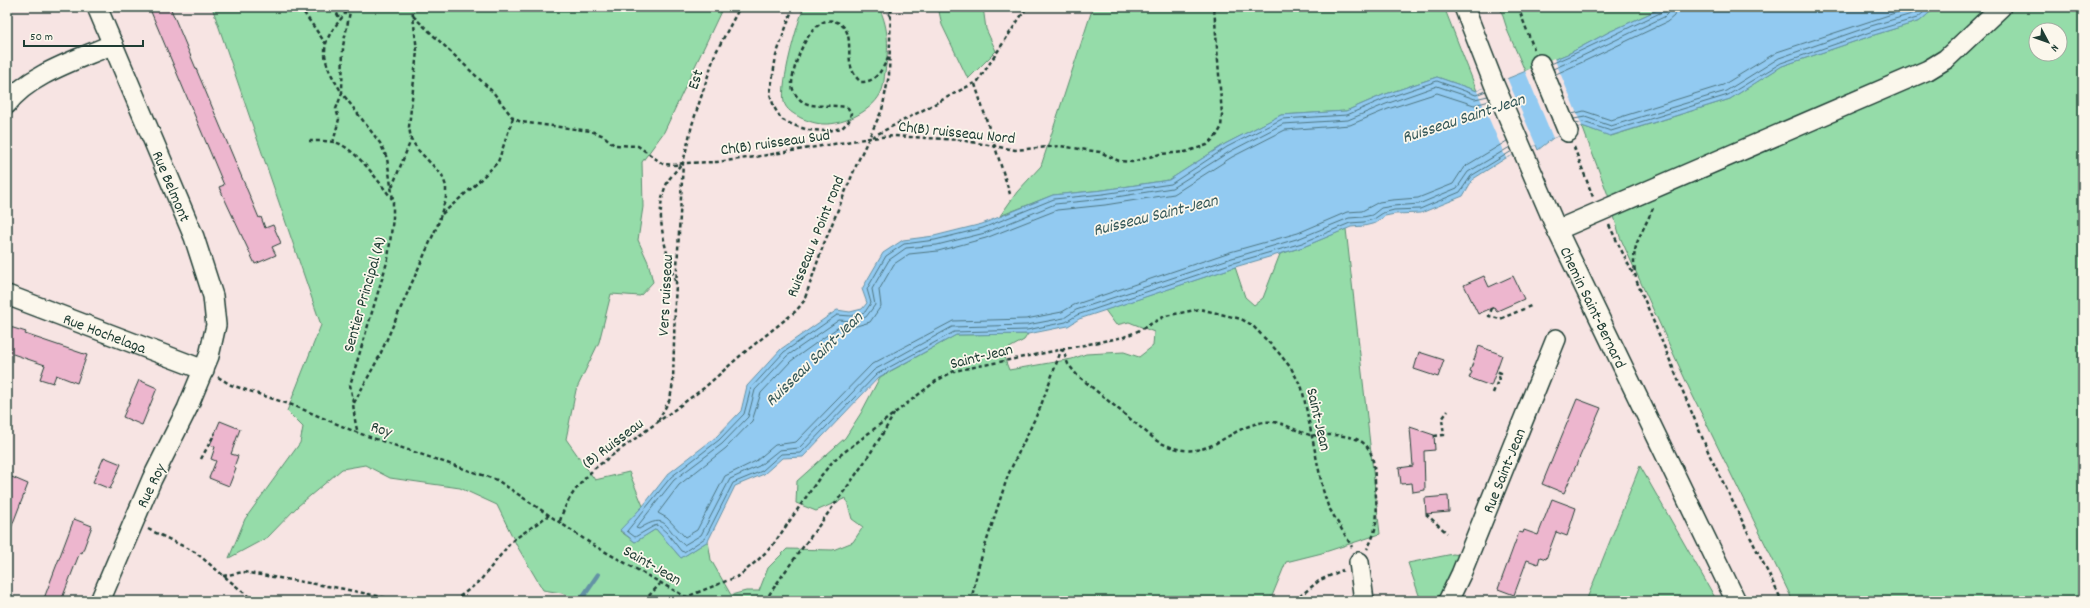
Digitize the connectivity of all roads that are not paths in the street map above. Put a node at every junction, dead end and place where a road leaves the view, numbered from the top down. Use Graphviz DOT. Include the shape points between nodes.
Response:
graph roads {
  1 [pos="98,7"];
  2 [pos="1464,7"];
  3 [pos="2001,7"];
  4 [pos="113,44"];
  5 [pos="1540,64"];
  6 [pos="7,104"];
  7 [pos="1568,132"];
  8 [pos="1557,230"];
  9 [pos="7,295"];
  10 [pos="1556,339"];
  11 [pos="204,370"];
  12 [pos="1359,562"];
  13 [pos="100,601"];
  14 [pos="1364,601"];
  15 [pos="1448,601"];
  16 [pos="1736,601"];
  1 -- 4 [label="street, Rue Belmont"];
  2 -- 8 [label="street, Chemin Saint-Bernard"];
  3 -- 8 [label="street" via="1955,52 1937,65"];
  4 -- 6 [label="street" via="32,81 17,92"];
  4 -- 11 [label="street, Rue Belmont" via="209,278 216,325"];
  5 -- 7 [label="street"];
  8 -- 16 [label="street, Chemin Saint-Bernard"];
  9 -- 11 [label="street, Rue Hochelaga"];
  10 -- 15 [label="street, Rue Saint-Jean"];
  11 -- 13 [label="street, Rue Roy" via="132,523"];
  12 -- 14 [label="street"];
}
